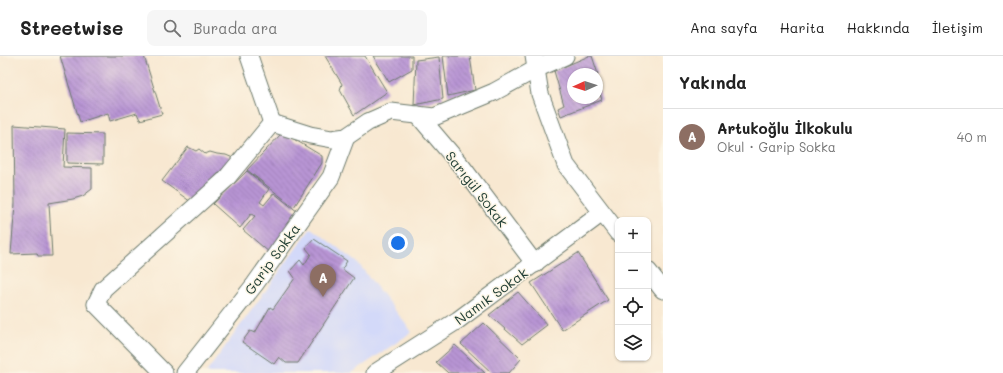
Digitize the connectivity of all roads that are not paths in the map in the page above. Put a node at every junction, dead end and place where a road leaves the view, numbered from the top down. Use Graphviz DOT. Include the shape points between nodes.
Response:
graph roads {
  1 [pos="249,56"];
  2 [pos="566,56"];
  3 [pos="535,62"];
  4 [pos="418,115"];
  5 [pos="272,123"];
  6 [pos="346,137"];
  7 [pos="602,213"];
  8 [pos="615,229"];
  9 [pos="535,264"];
  10 [pos="651,275"];
  11 [pos="663,290"];
  12 [pos="164,373"];
  13 [pos="185,373"];
  14 [pos="375,373"];
  1 -- 5 [label="street"];
  2 -- 3 [label="street"];
  3 -- 4 [label="street" via="494,92 434,117"];
  3 -- 7 [label="street" via="540,94 566,166"];
  4 -- 6 [label="street" via="391,112 368,122"];
  4 -- 9 [label="street, Sarıgül Sokak" via="463,168"];
  5 -- 6 [label="street" via="310,135 332,139"];
  5 -- 12 [label="street" via="225,180 103,289 96,304"];
  6 -- 13 [label="street, Garip Sokka" via="331,177 255,284"];
  7 -- 8 [label="street"];
  7 -- 9 [label="street, Namık Sokak"];
  9 -- 14 [label="street, Namık Sokak" via="458,320"];
  10 -- 11 [label="street"];
}
